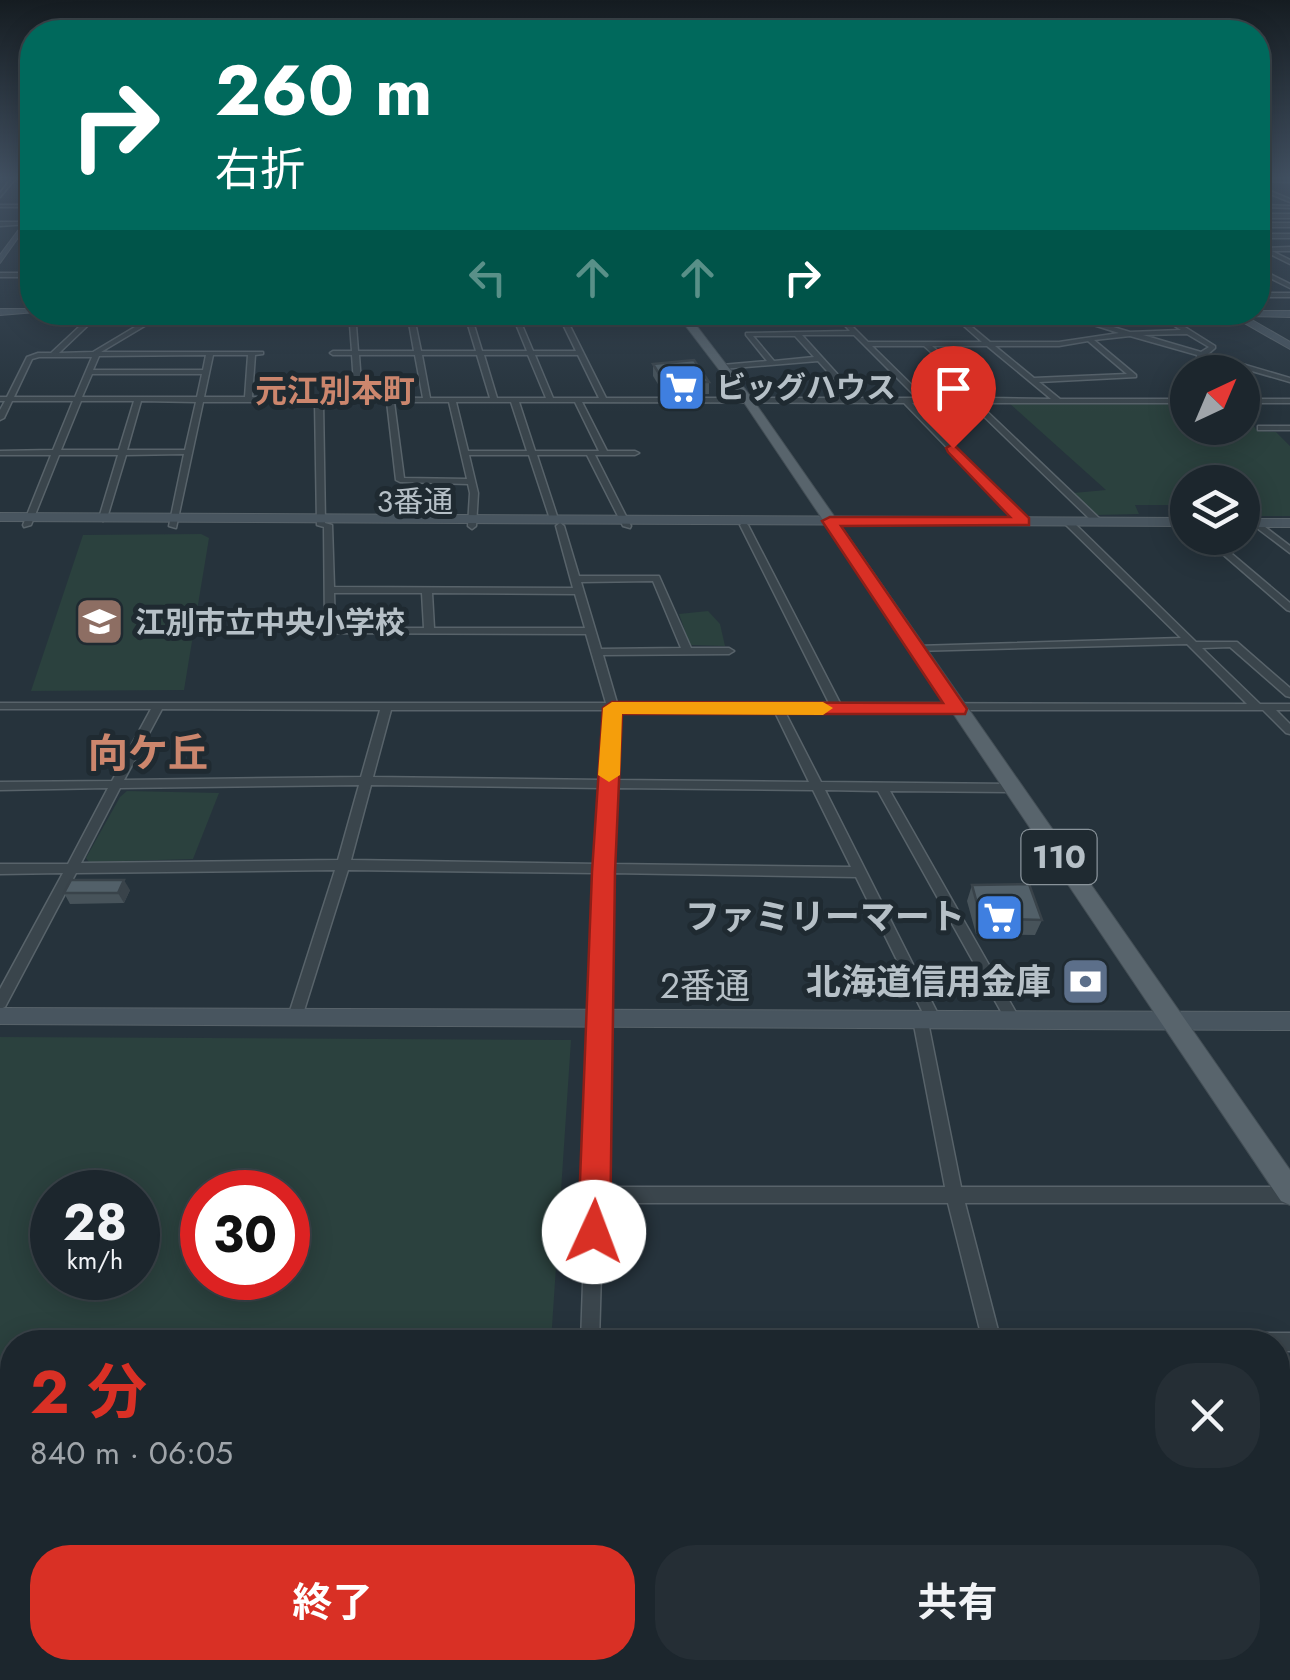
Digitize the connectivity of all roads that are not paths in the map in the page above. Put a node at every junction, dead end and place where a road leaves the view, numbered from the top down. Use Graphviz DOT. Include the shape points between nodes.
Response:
graph roads {
  1 [pos="85,325"];
  2 [pos="143,325"];
  3 [pos="353,325"];
  4 [pos="413,325"];
  5 [pos="471,325"];
  6 [pos="520,325"];
  7 [pos="566,325"];
  8 [pos="689,325"];
  9 [pos="848,325"];
  10 [pos="966,325"];
  11 [pos="1094,325"];
  12 [pos="1177,325"];
  13 [pos="1253,325"];
  14 [pos="1188,332"];
  15 [pos="796,333"];
  16 [pos="856,333"];
  17 [pos="1122,334"];
  18 [pos="1091,341"];
  19 [pos="988,343"];
  20 [pos="867,344"];
  21 [pos="926,344"];
  22 [pos="1290,346"];
  23 [pos="97,352"];
  24 [pos="210,353"];
  25 [pos="333,353"];
  26 [pos="356,353"];
  27 [pos="418,353"];
  28 [pos="480,353"];
  29 [pos="532,353"];
  30 [pos="580,353"];
  31 [pos="53,354"];
  32 [pos="1196,355"];
  33 [pos="1201,355"];
  34 [pos="819,358"];
  35 [pos="772,362"];
  36 [pos="722,367"];
  37 [pos="89,372"];
  38 [pos="207,372"];
  39 [pos="1260,372"];
  40 [pos="1032,380"];
  41 [pos="1290,380"];
  42 [pos="4,399"];
  43 [pos="77,399"];
  44 [pos="138,399"];
  45 [pos="202,399"];
  46 [pos="248,399"];
  47 [pos="319,399"];
  48 [pos="359,399"];
  49 [pos="390,399"];
  50 [pos="427,399"];
  51 [pos="452,399"];
  52 [pos="494,399"];
  53 [pos="514,399"];
  54 [pos="550,399"];
  55 [pos="578,399"];
  56 [pos="603,399"];
  57 [pos="747,399"];
  58 [pos="856,400"];
  59 [pos="905,400"];
  60 [pos="923,400"];
  61 [pos="971,400"];
  62 [pos="988,400"];
  63 [pos="1057,400"];
  64 [pos="1170,400"];
  65 [pos="1260,401"];
  66 [pos="1290,401"];
  67 [pos="0,418"];
  68 [pos="1261,428"];
  69 [pos="1290,428"];
  70 [pos="54,452"];
  71 [pos="122,452"];
  72 [pos="190,452"];
  73 [pos="0,453"];
  74 [pos="464,453"];
  75 [pos="534,453"];
  76 [pos="590,453"];
  77 [pos="604,453"];
  78 [pos="636,453"];
  79 [pos="471,482"];
  80 [pos="0,517"];
  81 [pos="103,518"];
  82 [pos="29,521"];
  83 [pos="830,521"];
  84 [pos="175,522"];
  85 [pos="323,522"];
  86 [pos="472,522"];
  87 [pos="557,522"];
  88 [pos="626,522"];
  89 [pos="1024,522"];
  90 [pos="1068,522"];
  91 [pos="1098,522"];
  92 [pos="1170,522"];
  93 [pos="1260,523"];
  94 [pos="1290,523"];
  95 [pos="0,525"];
  96 [pos="744,526"];
  97 [pos="1260,530"];
  98 [pos="1290,550"];
  99 [pos="1228,555"];
  100 [pos="577,585"];
  101 [pos="328,590"];
  102 [pos="427,591"];
  103 [pos="1290,608"];
  104 [pos="303,631"];
  105 [pos="330,631"];
  106 [pos="429,631"];
  107 [pos="590,631"];
  108 [pos="1192,643"];
  109 [pos="917,649"];
  110 [pos="728,651"];
  111 [pos="596,652"];
  112 [pos="688,652"];
  113 [pos="1290,694"];
  114 [pos="0,706"];
  115 [pos="158,706"];
  116 [pos="386,707"];
  117 [pos="1262,707"];
  118 [pos="1290,707"];
  119 [pos="612,708"];
  120 [pos="778,708"];
  121 [pos="837,708"];
  122 [pos="958,709"];
  123 [pos="1290,730"];
  124 [pos="366,782"];
  125 [pos="0,786"];
  126 [pos="114,786"];
  127 [pos="608,787"];
  128 [pos="818,788"];
  129 [pos="883,788"];
  130 [pos="1011,788"];
  131 [pos="343,866"];
  132 [pos="0,869"];
  133 [pos="70,870"];
  134 [pos="604,872"];
  135 [pos="860,872"];
  136 [pos="0,1003"];
  137 [pos="0,1016"];
  138 [pos="295,1018"];
  139 [pos="602,1018"];
  140 [pos="927,1020"];
  141 [pos="1013,1020"];
  142 [pos="1173,1020"];
  143 [pos="1290,1021"];
  144 [pos="954,1193"];
  145 [pos="1290,1193"];
  146 [pos="595,1194"];
  147 [pos="590,1330"];
  148 [pos="989,1330"];
  1 -- 31 [label="street"];
  2 -- 23 [label="street"];
  3 -- 26 [label="street"];
  4 -- 27 [label="street"];
  5 -- 28 [label="street"];
  6 -- 29 [label="street"];
  7 -- 30 [label="street"];
  8 -- 36 [label="main road, 110"];
  9 -- 16 [label="street"];
  10 -- 19 [label="street"];
  11 -- 17 [label="street"];
  12 -- 14 [label="street"];
  13 -- 22 [label="street"];
  14 -- 17 [label="street"];
  14 -- 33 [label="street" via="1213,348"];
  15 -- 16 [label="street"];
  15 -- 34 [label="street"];
  15 -- 35 [label="street" via="748,334"];
  16 -- 20 [label="street"];
  17 -- 18 [label="street"];
  17 -- 32 [label="street"];
  18 -- 19 [label="street"];
  18 -- 40 [label="street" via="1134,376"];
  19 -- 21 [label="street"];
  19 -- 40 [label="street"];
  20 -- 21 [label="street"];
  20 -- 60 [label="street"];
  21 -- 62 [label="street"];
  23 -- 24 [label="street"];
  23 -- 31 [label="street"];
  23 -- 37 [label="street"];
  24 -- 38 [label="street"];
  24 -- 46 [label="street" via="257,353"];
  25 -- 26 [label="street"];
  26 -- 27 [label="street"];
  26 -- 48 [label="street"];
  27 -- 28 [label="street"];
  27 -- 50 [label="street"];
  28 -- 29 [label="street"];
  28 -- 52 [label="street"];
  29 -- 30 [label="street"];
  29 -- 54 [label="street"];
  30 -- 56 [label="street"];
  31 -- 42 [label="street" via="30,358"];
  34 -- 35 [label="street"];
  34 -- 58 [label="street"];
  35 -- 36 [label="street"];
  36 -- 57 [label="main road, 110"];
  37 -- 38 [label="street"];
  37 -- 43 [label="street"];
  38 -- 45 [label="street"];
  39 -- 41 [label="street"];
  40 -- 63 [label="street"];
  42 -- 43 [label="street"];
  42 -- 67 [label="street"];
  43 -- 44 [label="street"];
  43 -- 70 [label="street"];
  44 -- 45 [label="street"];
  44 -- 71 [label="street"];
  45 -- 46 [label="street"];
  45 -- 72 [label="street"];
  46 -- 47 [label="street"];
  47 -- 48 [label="street"];
  47 -- 85 [label="street"];
  48 -- 49 [label="street"];
  49 -- 50 [label="street"];
  49 -- 79 [label="street" via="400,480"];
  50 -- 51 [label="street"];
  51 -- 52 [label="street"];
  51 -- 74 [label="street"];
  52 -- 53 [label="street"];
  53 -- 54 [label="street"];
  53 -- 75 [label="street"];
  54 -- 55 [label="street"];
  55 -- 56 [label="street"];
  55 -- 77 [label="street"];
  56 -- 57 [label="street"];
  57 -- 58 [label="street"];
  57 -- 83 [label="main road, 110"];
  58 -- 59 [label="street"];
  59 -- 60 [label="street"];
  59 -- 89 [label="street"];
  60 -- 61 [label="street"];
  61 -- 62 [label="street"];
  61 -- 91 [label="street"];
  62 -- 63 [label="street"];
  63 -- 64 [label="street"];
  65 -- 66 [label="street"];
  68 -- 69 [label="street"];
  70 -- 71 [label="street"];
  70 -- 73 [label="street"];
  70 -- 82 [label="street"];
  71 -- 72 [label="street"];
  71 -- 81 [label="street"];
  72 -- 84 [label="street"];
  74 -- 75 [label="street"];
  74 -- 79 [label="street"];
  75 -- 76 [label="street"];
  75 -- 87 [label="street"];
  76 -- 77 [label="street"];
  76 -- 88 [label="street"];
  77 -- 78 [label="street"];
  79 -- 86 [label="street"];
  80 -- 82 [label="street, 3番通"];
  81 -- 82 [label="street, 3番通"];
  81 -- 84 [label="street, 3番通"];
  82 -- 84 [label="street, 3番通"];
  82 -- 95 [label="street, 3番通"];
  83 -- 88 [label="street, 3番通"];
  83 -- 89 [label="street, 3番通"];
  83 -- 96 [label="street, 3番通"];
  83 -- 109 [label="main road, 110"];
  84 -- 85 [label="street, 3番通"];
  85 -- 86 [label="street, 3番通"];
  85 -- 101 [label="street"];
  86 -- 87 [label="street, 3番通"];
  87 -- 88 [label="street, 3番通"];
  87 -- 100 [label="street"];
  88 -- 96 [label="street, 3番通"];
  89 -- 90 [label="street, 3番通"];
  90 -- 91 [label="street, 3番通"];
  90 -- 108 [label="street"];
  91 -- 92 [label="street, 3番通"];
  93 -- 94 [label="street"];
  96 -- 121 [label="street"];
  97 -- 98 [label="street"];
  99 -- 103 [label="street"];
  100 -- 102 [label="street"];
  100 -- 107 [label="street"];
  100 -- 112 [label="street" via="656,578"];
  101 -- 102 [label="street"];
  101 -- 105 [label="street"];
  102 -- 106 [label="street"];
  104 -- 105 [label="street"];
  105 -- 106 [label="street"];
  106 -- 107 [label="street"];
  107 -- 111 [label="street"];
  108 -- 109 [label="street"];
  108 -- 113 [label="street" via="1233,644"];
  108 -- 117 [label="street"];
  109 -- 122 [label="main road, 110"];
  110 -- 112 [label="street"];
  111 -- 112 [label="street"];
  111 -- 119 [label="street"];
  114 -- 115 [label="street"];
  115 -- 116 [label="street"];
  115 -- 126 [label="street"];
  116 -- 119 [label="street"];
  116 -- 124 [label="street"];
  117 -- 118 [label="street"];
  117 -- 122 [label="street"];
  117 -- 123 [label="street"];
  119 -- 120 [label="street"];
  119 -- 127 [label="street"];
  120 -- 121 [label="street"];
  120 -- 128 [label="street"];
  121 -- 122 [label="street"];
  122 -- 130 [label="main road, 110"];
  124 -- 126 [label="street"];
  124 -- 127 [label="street"];
  124 -- 131 [label="street"];
  125 -- 126 [label="street"];
  126 -- 133 [label="street"];
  127 -- 128 [label="street"];
  127 -- 134 [label="street"];
  128 -- 129 [label="street"];
  128 -- 135 [label="street"];
  129 -- 130 [label="street"];
  129 -- 141 [label="street"];
  130 -- 142 [label="main road, 110"];
  131 -- 133 [label="street"];
  131 -- 134 [label="street"];
  131 -- 138 [label="street"];
  132 -- 133 [label="street"];
  133 -- 136 [label="street"];
  134 -- 135 [label="street"];
  134 -- 139 [label="street"];
  135 -- 140 [label="street"];
  137 -- 138 [label="street, 2番通"];
  138 -- 139 [label="street, 2番通"];
  139 -- 140 [label="street, 2番通"];
  139 -- 146 [label="street"];
  140 -- 141 [label="street, 2番通"];
  140 -- 144 [label="street"];
  141 -- 142 [label="street, 2番通"];
  142 -- 143 [label="street, 2番通"];
  142 -- 145 [label="main road, 110"];
  144 -- 145 [label="street"];
  144 -- 146 [label="street"];
  144 -- 148 [label="street"];
  146 -- 147 [label="street"];
}
